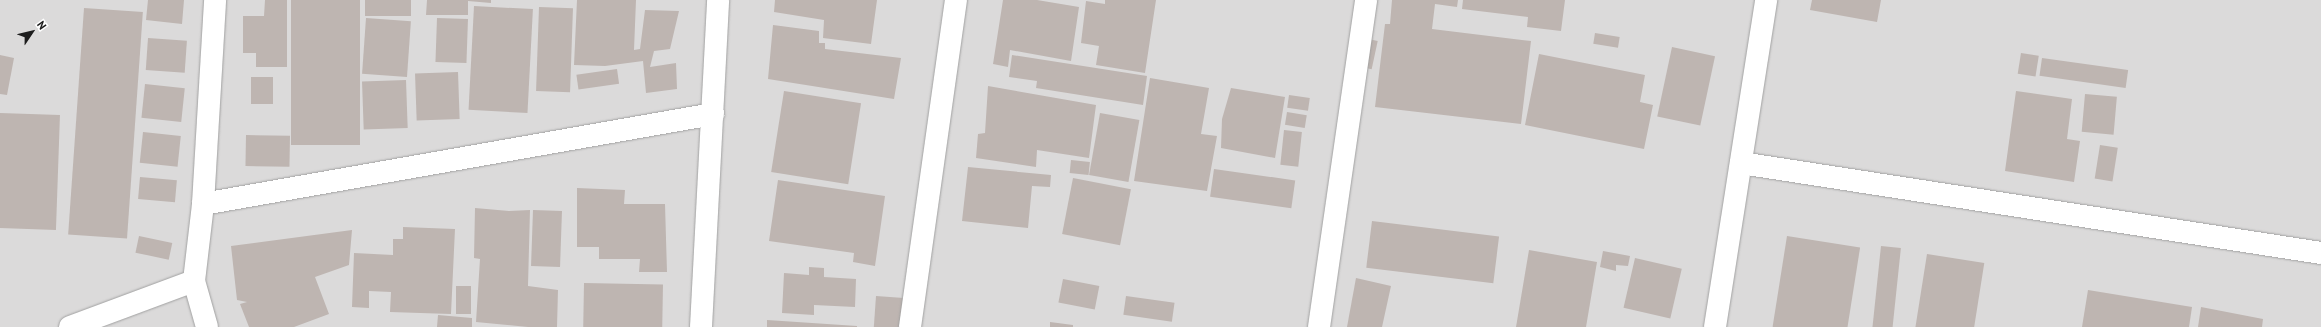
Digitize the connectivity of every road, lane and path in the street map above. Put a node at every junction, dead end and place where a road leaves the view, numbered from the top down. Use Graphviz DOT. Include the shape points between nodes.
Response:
graph roads {
  1 [pos="215,0"];
  2 [pos="718,0"];
  3 [pos="956,0"];
  4 [pos="1366,0"];
  5 [pos="1766,0"];
  6 [pos="713,114"];
  7 [pos="1741,163"];
  8 [pos="203,204"];
  9 [pos="2321,253"];
  10 [pos="194,281"];
  11 [pos="70,327"];
  12 [pos="207,327"];
  13 [pos="701,327"];
  14 [pos="910,327"];
  15 [pos="1319,327"];
  16 [pos="1714,327"];
  1 -- 8 [label="street"];
  2 -- 6 [label="street"];
  3 -- 14 [label="street"];
  4 -- 15 [label="street"];
  5 -- 7 [label="street"];
  6 -- 8 [label="street"];
  6 -- 13 [label="street"];
  7 -- 9 [label="street"];
  7 -- 16 [label="street"];
  8 -- 10 [label="street"];
  10 -- 11 [label="street"];
  10 -- 12 [label="street"];
}
